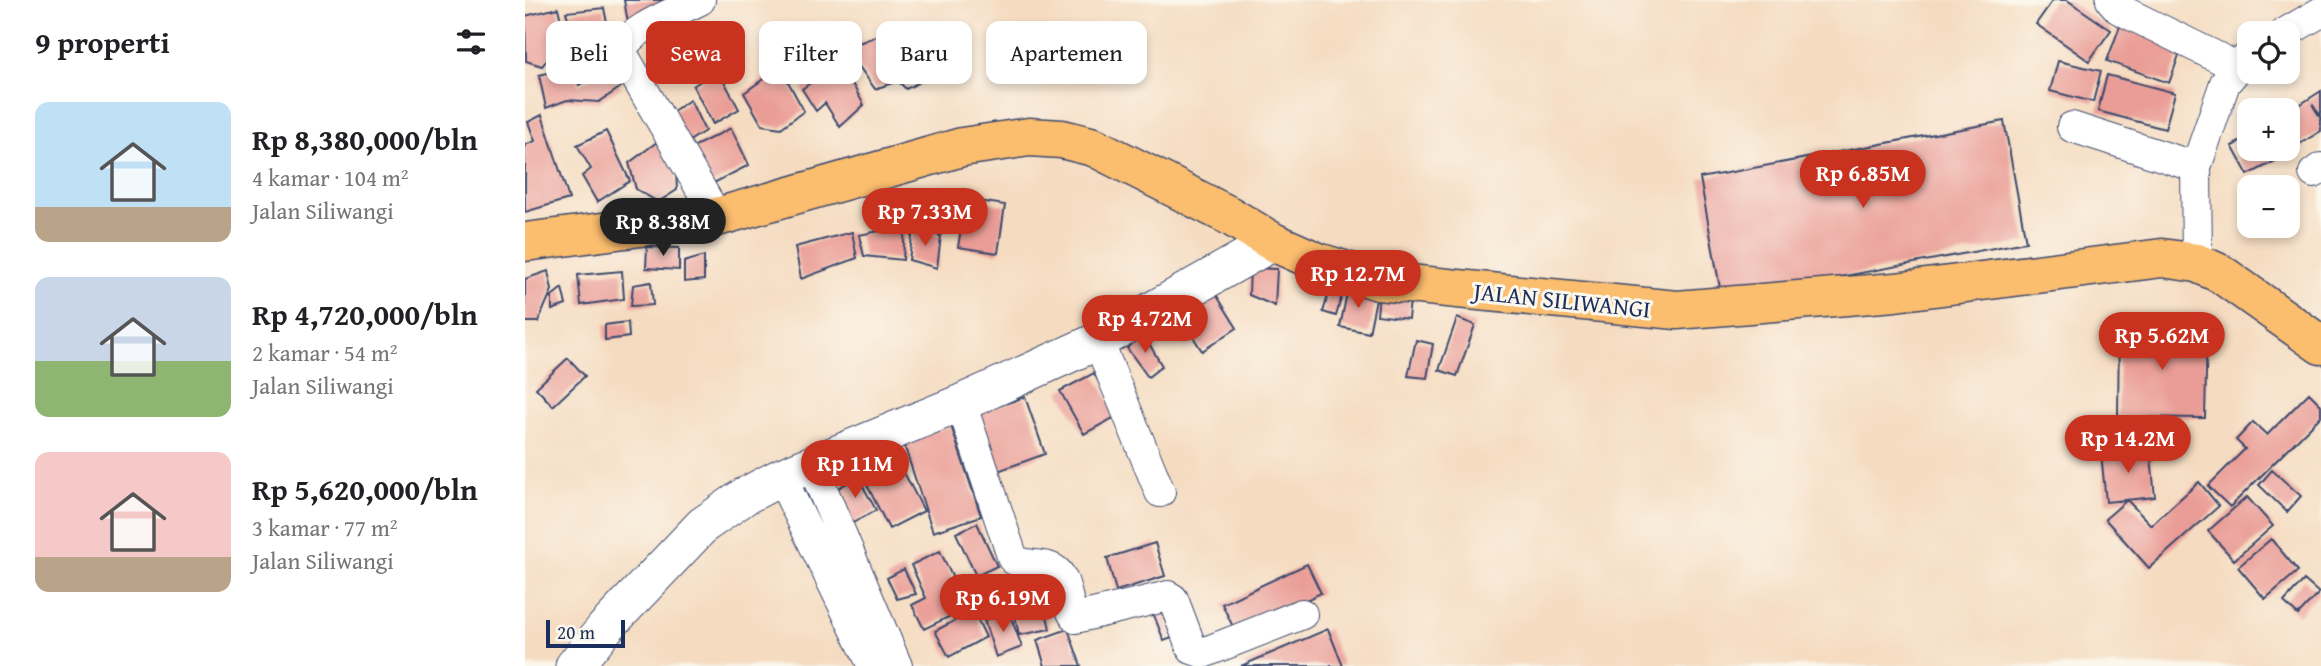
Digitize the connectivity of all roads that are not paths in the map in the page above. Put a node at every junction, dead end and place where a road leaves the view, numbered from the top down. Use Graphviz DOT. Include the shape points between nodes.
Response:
graph roads {
  1 [pos="700,0"];
  2 [pos="2111,0"];
  3 [pos="2321,12"];
  4 [pos="2300,24"];
  5 [pos="2237,59"];
  6 [pos="2237,68"];
  7 [pos="2072,127"];
  8 [pos="2196,167"];
  9 [pos="717,216"];
  10 [pos="525,242"];
  11 [pos="1273,242"];
  12 [pos="2197,263"];
  13 [pos="1098,341"];
  14 [pos="2321,345"];
  15 [pos="961,404"];
  16 [pos="796,471"];
  17 [pos="1160,492"];
  18 [pos="1302,614"];
  19 [pos="574,666"];
  20 [pos="873,666"];
  21 [pos="897,666"];
  1 -- 9 [label="street" via="631,36 622,53"];
  2 -- 5 [label="street" via="2129,15"];
  3 -- 4 [label="street"];
  6 -- 8 [label="street" via="2225,83"];
  7 -- 8 [label="street"];
  8 -- 12 [label="street"];
  9 -- 10 [label="main road, JALAN SILIWANGI"];
  9 -- 11 [label="main road, JALAN SILIWANGI" via="962,147 1029,137 1094,147"];
  11 -- 12 [label="main road, JALAN SILIWANGI" via="1379,281 1677,310 1895,292 2162,258"];
  11 -- 13 [label="street"];
  12 -- 14 [label="main road, JALAN SILIWANGI" via="2221,274"];
  13 -- 15 [label="street"];
  13 -- 17 [label="street"];
  15 -- 16 [label="street"];
  15 -- 18 [label="street" via="1013,559 1057,572 1076,618 1168,596 1192,649 1203,653"];
  16 -- 19 [label="street" via="703,525"];
  16 -- 20 [label="street"];
  16 -- 21 [label="street"];
}
